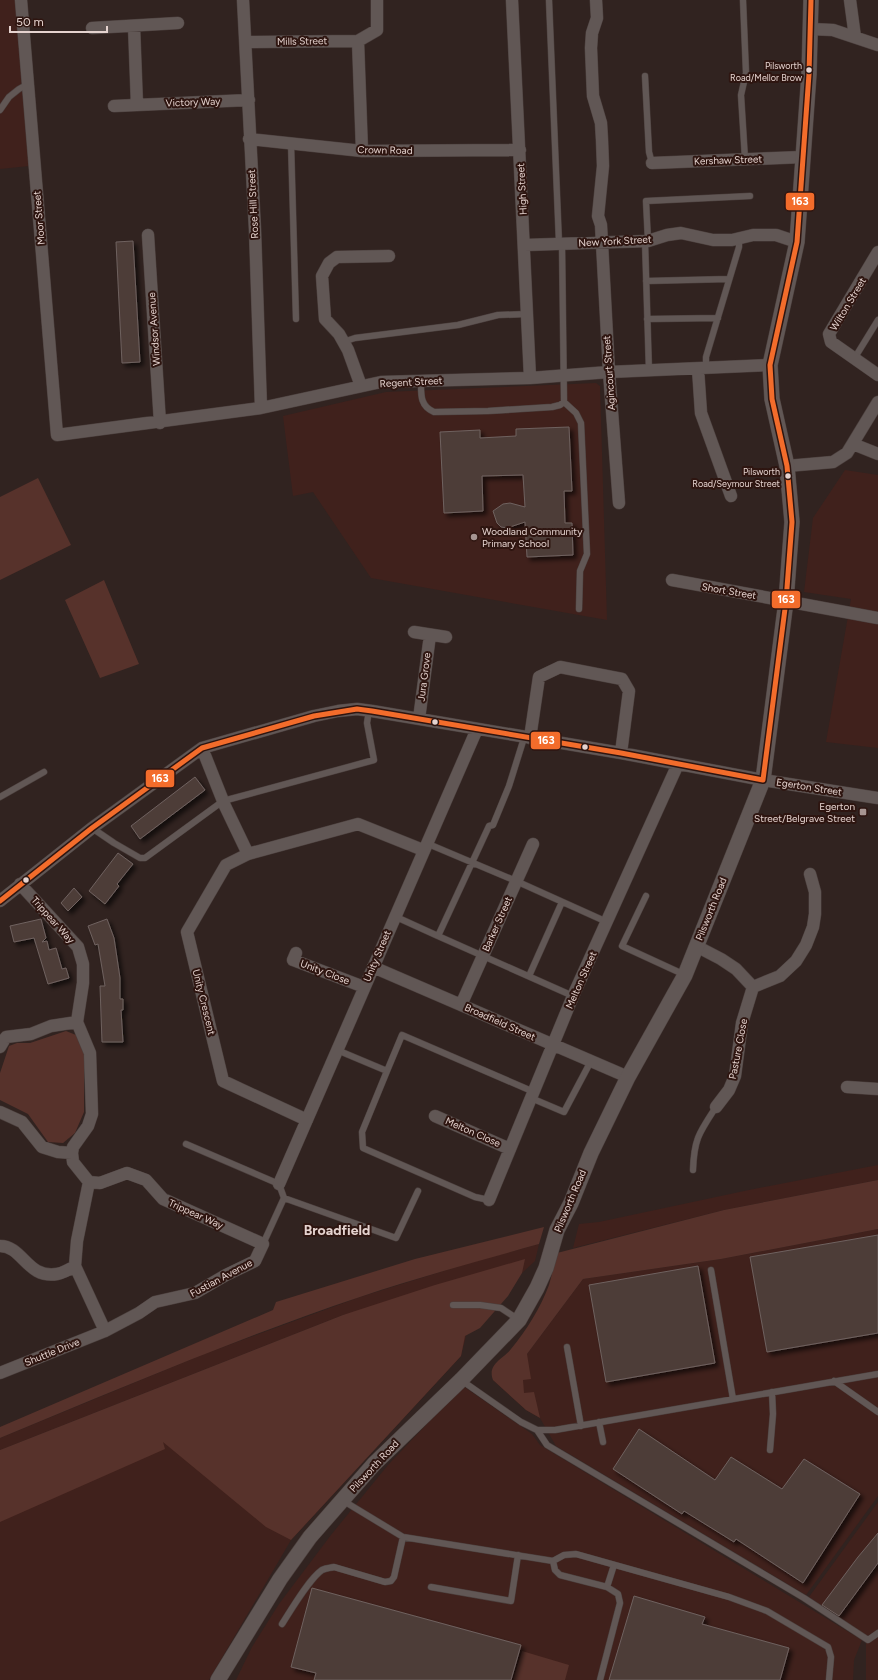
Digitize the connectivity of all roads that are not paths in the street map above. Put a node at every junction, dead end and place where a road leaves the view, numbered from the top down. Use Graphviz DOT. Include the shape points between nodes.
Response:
graph roads {
  1 [pos="21,0"];
  2 [pos="243,0"];
  3 [pos="377,0"];
  4 [pos="512,0"];
  5 [pos="549,0"];
  6 [pos="596,0"];
  7 [pos="743,0"];
  8 [pos="811,0"];
  9 [pos="850,0"];
  10 [pos="178,23"];
  11 [pos="134,26"];
  12 [pos="92,28"];
  13 [pos="811,29"];
  14 [pos="855,37"];
  15 [pos="358,41"];
  16 [pos="246,42"];
  17 [pos="878,45"];
  18 [pos="645,76"];
  19 [pos="28,84"];
  20 [pos="249,100"];
  21 [pos="137,105"];
  22 [pos="114,106"];
  23 [pos="0,110"];
  24 [pos="249,139"];
  25 [pos="290,143"];
  26 [pos="520,150"];
  27 [pos="362,151"];
  28 [pos="803,157"];
  29 [pos="744,159"];
  30 [pos="652,163"];
  31 [pos="750,196"];
  32 [pos="148,235"];
  33 [pos="739,238"];
  34 [pos="646,241"];
  35 [pos="601,242"];
  36 [pos="797,242"];
  37 [pos="560,243"];
  38 [pos="525,245"];
  39 [pos="878,252"];
  40 [pos="389,256"];
  41 [pos="730,279"];
  42 [pos="646,281"];
  43 [pos="527,314"];
  44 [pos="718,318"];
  45 [pos="296,319"];
  46 [pos="648,319"];
  47 [pos="878,320"];
  48 [pos="344,342"];
  49 [pos="854,359"];
  50 [pos="770,366"];
  51 [pos="702,368"];
  52 [pos="649,371"];
  53 [pos="609,372"];
  54 [pos="878,375"];
  55 [pos="565,376"];
  56 [pos="530,378"];
  57 [pos="421,381"];
  58 [pos="361,386"];
  59 [pos="564,402"];
  60 [pos="878,402"];
  61 [pos="261,408"];
  62 [pos="160,423"];
  63 [pos="57,435"];
  64 [pos="853,444"];
  65 [pos="878,454"];
  66 [pos="787,466"];
  67 [pos="731,496"];
  68 [pos="619,503"];
  69 [pos="672,580"];
  70 [pos="786,601"];
  71 [pos="579,609"];
  72 [pos="878,618"];
  73 [pos="414,632"];
  74 [pos="430,635"];
  75 [pos="446,637"];
  76 [pos="369,710"];
  77 [pos="419,719"];
  78 [pos="476,729"];
  79 [pos="527,738"];
  80 [pos="202,748"];
  81 [pos="621,753"];
  82 [pos="678,764"];
  83 [pos="44,772"];
  84 [pos="763,780"];
  85 [pos="1,794"];
  86 [pos="878,798"];
  87 [pos="223,800"];
  88 [pos="92,828"];
  89 [pos="533,844"];
  90 [pos="425,847"];
  91 [pos="248,854"];
  92 [pos="472,862"];
  93 [pos="810,874"];
  94 [pos="516,881"];
  95 [pos="20,884"];
  96 [pos="646,896"];
  97 [pos="0,901"];
  98 [pos="562,902"];
  99 [pos="394,916"];
  100 [pos="607,922"];
  101 [pos="438,936"];
  102 [pos="696,946"];
  103 [pos="296,953"];
  104 [pos="483,956"];
  105 [pos="373,967"];
  106 [pos="685,975"];
  107 [pos="529,976"];
  108 [pos="364,987"];
  109 [pos="753,987"];
  110 [pos="573,996"];
  111 [pos="461,1005"];
  112 [pos="77,1022"];
  113 [pos="553,1045"];
  114 [pos="0,1046"];
  115 [pos="337,1050"];
  116 [pos="591,1062"];
  117 [pos="386,1071"];
  118 [pos="628,1077"];
  119 [pos="847,1087"];
  120 [pos="878,1089"];
  121 [pos="532,1095"];
  122 [pos="716,1108"];
  123 [pos="0,1112"];
  124 [pos="435,1116"];
  125 [pos="307,1120"];
  126 [pos="186,1144"];
  127 [pos="510,1149"];
  128 [pos="72,1153"];
  129 [pos="694,1170"];
  130 [pos="89,1182"];
  131 [pos="279,1184"];
  132 [pos="418,1191"];
  133 [pos="284,1198"];
  134 [pos="489,1200"];
  135 [pos="263,1244"];
  136 [pos="0,1246"];
  137 [pos="75,1266"];
  138 [pos="711,1270"];
  139 [pos="453,1305"];
  140 [pos="519,1320"];
  141 [pos="105,1331"];
  142 [pos="567,1347"];
  143 [pos="0,1374"];
  144 [pos="878,1374"];
  145 [pos="461,1380"];
  146 [pos="834,1381"];
  147 [pos="772,1392"];
  148 [pos="733,1399"];
  149 [pos="878,1412"];
  150 [pos="599,1422"];
  151 [pos="581,1426"];
  152 [pos="537,1430"];
  153 [pos="603,1442"];
  154 [pos="770,1450"];
  155 [pos="342,1500"];
  156 [pos="403,1537"];
  157 [pos="518,1555"];
  158 [pos="553,1561"];
  159 [pos="614,1565"];
  160 [pos="431,1587"];
  161 [pos="607,1587"];
  162 [pos="282,1624"];
  163 [pos="878,1634"];
  164 [pos="218,1680"];
  165 [pos="600,1680"];
  166 [pos="829,1680"];
  1 -- 19 [label="street, Moor Street"];
  2 -- 16 [label="street, Rose Hill Street"];
  3 -- 15 [label="street, Mills Street" via="377,30"];
  4 -- 26 [label="street, High Street"];
  5 -- 37 [label="lane"];
  6 -- 35 [label="street, Agincourt Street" via="597,18 590,48 593,96 601,123 602,140 603,166 598,216"];
  7 -- 29 [label="lane" via="746,73 741,95"];
  8 -- 13 [label="street, Pilsworth Road"];
  9 -- 14 [label="street"];
  10 -- 11 [label="street"];
  11 -- 12 [label="street"];
  11 -- 21 [label="street"];
  13 -- 14 [label="street" via="832,30"];
  13 -- 28 [label="street, Pilsworth Road"];
  14 -- 17 [label="street"];
  15 -- 16 [label="street, Mills Street"];
  15 -- 27 [label="street"];
  16 -- 20 [label="street, Rose Hill Street"];
  18 -- 30 [label="lane" via="649,152"];
  19 -- 23 [label="lane" via="9,97"];
  19 -- 63 [label="street, Moor Street"];
  20 -- 21 [label="street, Victory Way"];
  20 -- 24 [label="street, Rose Hill Street"];
  21 -- 22 [label="street, Victory Way"];
  24 -- 25 [label="street, Crown Road"];
  24 -- 61 [label="street, Rose Hill Street"];
  25 -- 27 [label="street, Crown Road"];
  25 -- 45 [label="lane"];
  26 -- 27 [label="street, Crown Road"];
  26 -- 38 [label="street, High Street"];
  28 -- 29 [label="street, Kershaw Street"];
  28 -- 36 [label="street, Pilsworth Road"];
  29 -- 30 [label="street, Kershaw Street"];
  31 -- 34 [label="lane" via="646,201"];
  32 -- 62 [label="street, Windsor Avenue"];
  33 -- 34 [label="street, New York Street" via="713,240 681,233"];
  33 -- 36 [label="street, New York Street" via="776,235"];
  33 -- 41 [label="lane"];
  34 -- 35 [label="street, New York Street"];
  34 -- 42 [label="lane"];
  35 -- 37 [label="street, New York Street"];
  35 -- 53 [label="street, Agincourt Street"];
  36 -- 50 [label="street, Pilsworth Road"];
  37 -- 38 [label="street, New York Street"];
  37 -- 55 [label="lane"];
  38 -- 43 [label="street, High Street"];
  39 -- 49 [label="street, Wilton Street" via="830,334 831,342"];
  40 -- 48 [label="street" via="336,257 325,270 322,276 325,319"];
  41 -- 42 [label="lane"];
  41 -- 44 [label="lane"];
  42 -- 46 [label="lane"];
  43 -- 48 [label="lane" via="498,315 458,325 355,338"];
  43 -- 56 [label="street, High Street"];
  44 -- 46 [label="lane"];
  44 -- 51 [label="lane"];
  46 -- 52 [label="lane"];
  47 -- 49 [label="lane"];
  48 -- 58 [label="street"];
  49 -- 54 [label="street"];
  50 -- 51 [label="street, Regent Street"];
  50 -- 66 [label="street, Pilsworth Road" via="772,399"];
  51 -- 52 [label="street, Regent Street"];
  51 -- 67 [label="street" via="701,412"];
  52 -- 53 [label="street, Regent Street"];
  53 -- 55 [label="street, Regent Street"];
  53 -- 68 [label="street, Agincourt Street"];
  55 -- 56 [label="street, Regent Street"];
  55 -- 59 [label="lane"];
  56 -- 57 [label="street, Regent Street"];
  57 -- 58 [label="street, Regent Street" via="381,382"];
  57 -- 59 [label="lane" via="422,402 428,410 434,412 488,412 552,407"];
  58 -- 61 [label="street, Regent Street"];
  59 -- 71 [label="lane" via="576,413 581,423 587,554 580,571"];
  60 -- 64 [label="street"];
  61 -- 62 [label="street, Regent Street"];
  62 -- 63 [label="street, Regent Street"];
  64 -- 65 [label="street"];
  64 -- 66 [label="street" via="847,453 833,462"];
  66 -- 70 [label="street, Pilsworth Road" via="792,522"];
  69 -- 70 [label="street, Short Street"];
  70 -- 72 [label="street, Short Street"];
  70 -- 84 [label="street, Pilsworth Road"];
  73 -- 74 [label="street"];
  74 -- 75 [label="street"];
  74 -- 77 [label="street, Jura Grove"];
  76 -- 77 [label="street, Egerton Street"];
  76 -- 80 [label="street, Egerton Street" via="338,711 314,716"];
  76 -- 87 [label="lane" via="367,723 374,760"];
  77 -- 78 [label="street, Egerton Street"];
  78 -- 79 [label="street, Egerton Street"];
  78 -- 90 [label="street, Unity Street"];
  79 -- 81 [label="street, Egerton Street"];
  79 -- 81 [label="street" via="539,677 560,667 622,679 629,691"];
  79 -- 92 [label="lane" via="493,825 489,826"];
  80 -- 87 [label="street"];
  80 -- 88 [label="street"];
  81 -- 82 [label="street, Egerton Street"];
  82 -- 84 [label="street, Egerton Street"];
  82 -- 100 [label="street, Melton Street"];
  83 -- 85 [label="lane"];
  84 -- 86 [label="street, Egerton Street"];
  84 -- 102 [label="street, Pilsworth Road"];
  87 -- 88 [label="lane" via="145,858 140,858"];
  87 -- 91 [label="street"];
  88 -- 95 [label="street"];
  89 -- 94 [label="street, Barker Street"];
  90 -- 91 [label="street, Unity Crescent" via="358,824"];
  90 -- 92 [label="lane"];
  90 -- 99 [label="street, Unity Street"];
  91 -- 125 [label="street, Unity Crescent" via="226,865 186,932 223,1081"];
  92 -- 94 [label="lane"];
  92 -- 101 [label="lane"];
  93 -- 109 [label="street" via="815,892 815,914 806,945 796,961 780,976"];
  94 -- 98 [label="lane"];
  94 -- 104 [label="street, Barker Street"];
  95 -- 97 [label="street"];
  95 -- 112 [label="street, Trippear Way" via="78,947 83,964 83,983"];
  96 -- 106 [label="lane" via="622,946"];
  98 -- 100 [label="lane"];
  98 -- 107 [label="lane"];
  99 -- 101 [label="lane"];
  99 -- 105 [label="street, Unity Street"];
  100 -- 110 [label="street, Melton Street"];
  101 -- 104 [label="lane"];
  102 -- 106 [label="street, Pilsworth Road"];
  102 -- 109 [label="street" via="736,969"];
  103 -- 108 [label="street, Unity Close" via="293,960"];
  104 -- 107 [label="lane"];
  104 -- 111 [label="street, Barker Street"];
  105 -- 108 [label="street, Unity Street"];
  105 -- 111 [label="street, Broadfield Street"];
  106 -- 118 [label="street, Pilsworth Road"];
  107 -- 110 [label="lane"];
  108 -- 115 [label="street, Unity Street"];
  109 -- 122 [label="street, Pasture Close" via="742,1023 735,1076"];
  110 -- 113 [label="street, Melton Street"];
  111 -- 113 [label="street, Broadfield Street"];
  112 -- 114 [label="street" via="51,1026 31,1034 6,1037"];
  112 -- 128 [label="street" via="90,1053 92,1114"];
  113 -- 116 [label="street, Broadfield Street"];
  113 -- 121 [label="street, Melton Street"];
  115 -- 117 [label="lane"];
  115 -- 125 [label="street, Unity Street"];
  116 -- 118 [label="street, Broadfield Street"];
  116 -- 121 [label="lane" via="564,1112"];
  117 -- 121 [label="lane" via="402,1035"];
  117 -- 134 [label="lane" via="362,1132 363,1148 475,1197"];
  118 -- 140 [label="street, Pilsworth Road" via="557,1230 546,1268"];
  119 -- 120 [label="street"];
  121 -- 127 [label="street, Melton Street"];
  122 -- 129 [label="lane" via="696,1142"];
  123 -- 128 [label="street" via="22,1122 42,1147"];
  124 -- 127 [label="street, Melton Close"];
  125 -- 131 [label="street, Unity Street"];
  126 -- 131 [label="lane"];
  127 -- 134 [label="street, Melton Street"];
  128 -- 130 [label="street" via="73,1162"];
  130 -- 135 [label="street, Trippear Way" via="100,1183 127,1173 146,1180 163,1199"];
  130 -- 137 [label="street" via="76,1241"];
  131 -- 133 [label="lane"];
  132 -- 133 [label="lane" via="396,1238"];
  133 -- 135 [label="lane"];
  135 -- 141 [label="street, Fustian Avenue" via="255,1261 195,1293 155,1302"];
  136 -- 137 [label="street" via="14,1250 33,1269 46,1274 58,1274"];
  137 -- 141 [label="street"];
  138 -- 148 [label="lane"];
  139 -- 140 [label="lane" via="501,1308"];
  140 -- 145 [label="street, Pilsworth Road"];
  141 -- 143 [label="street, Shuttle Drive"];
  142 -- 151 [label="lane"];
  144 -- 146 [label="lane"];
  145 -- 152 [label="lane" via="521,1422"];
  145 -- 155 [label="street, Pilsworth Road" via="374,1464"];
  146 -- 147 [label="lane"];
  146 -- 149 [label="lane"];
  147 -- 148 [label="lane"];
  147 -- 154 [label="lane"];
  148 -- 150 [label="lane"];
  150 -- 151 [label="lane"];
  150 -- 153 [label="lane"];
  151 -- 152 [label="lane"];
  152 -- 163 [label="lane" via="547,1445 804,1598 868,1640"];
  155 -- 156 [label="lane"];
  155 -- 164 [label="street, Pilsworth Road" via="310,1537 280,1579"];
  156 -- 157 [label="lane"];
  156 -- 162 [label="lane" via="391,1581 385,1582 334,1567 327,1568 321,1571 304,1591"];
  157 -- 158 [label="lane"];
  157 -- 160 [label="lane" via="511,1601"];
  158 -- 159 [label="lane" via="564,1555 576,1554"];
  158 -- 161 [label="lane" via="555,1570 560,1575"];
  159 -- 161 [label="lane"];
  159 -- 166 [label="lane" via="729,1597 767,1611 828,1647 831,1657"];
  161 -- 165 [label="lane" via="618,1594 620,1604"];
}
